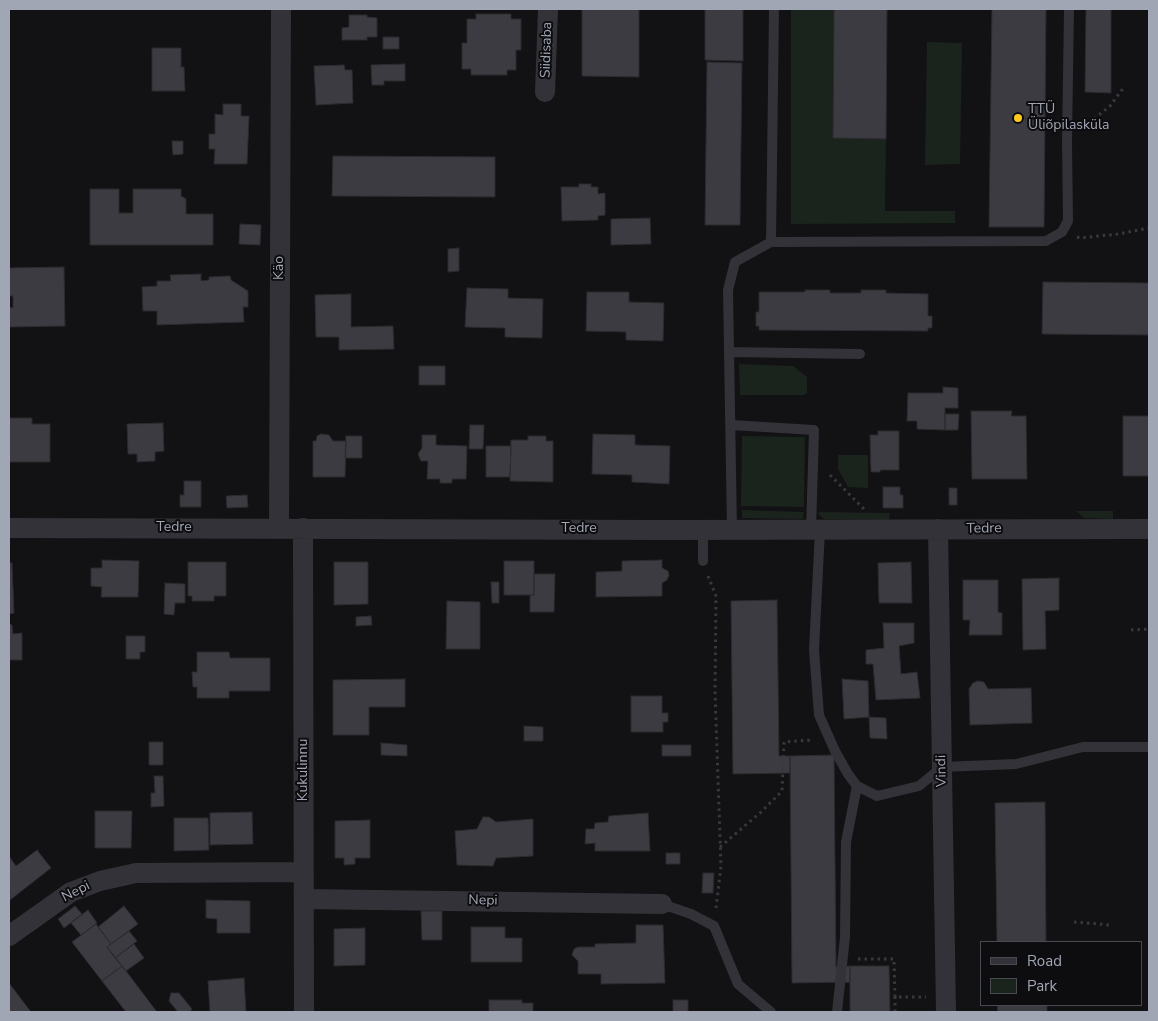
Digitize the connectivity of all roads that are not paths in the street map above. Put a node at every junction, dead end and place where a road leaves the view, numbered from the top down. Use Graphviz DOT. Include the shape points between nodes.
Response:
graph roads {
  1 [pos="281,9"];
  2 [pos="548,9"];
  3 [pos="774,9"];
  4 [pos="1069,9"];
  5 [pos="545,92"];
  6 [pos="771,242"];
  7 [pos="729,352"];
  8 [pos="860,354"];
  9 [pos="731,425"];
  10 [pos="9,528"];
  11 [pos="279,528"];
  12 [pos="303,528"];
  13 [pos="1149,529"];
  14 [pos="703,530"];
  15 [pos="732,530"];
  16 [pos="816,530"];
  17 [pos="938,530"];
  18 [pos="703,561"];
  19 [pos="1149,747"];
  20 [pos="942,767"];
  21 [pos="857,786"];
  22 [pos="304,872"];
  23 [pos="304,898"];
  24 [pos="662,904"];
  25 [pos="9,936"];
  26 [pos="946,1005"];
  27 [pos="304,1012"];
  28 [pos="771,1012"];
  29 [pos="837,1012"];
  1 -- 11 [label="street, Käo"];
  2 -- 5 [label="street, Siidisaba"];
  3 -- 6 [label="lane"];
  4 -- 6 [label="lane" via="1068,221 1062,232 1046,241"];
  6 -- 7 [label="lane" via="736,262 728,290"];
  7 -- 8 [label="lane"];
  7 -- 9 [label="lane"];
  9 -- 15 [label="lane"];
  9 -- 16 [label="lane" via="814,430"];
  10 -- 11 [label="street, Tedre"];
  11 -- 12 [label="street, Tedre"];
  12 -- 14 [label="street, Tedre"];
  12 -- 22 [label="street, Kukulinnu"];
  13 -- 17 [label="street, Tedre"];
  14 -- 15 [label="street, Tedre"];
  14 -- 18 [label="lane"];
  15 -- 16 [label="street, Tedre"];
  16 -- 17 [label="street, Tedre"];
  16 -- 21 [label="lane" via="814,650 819,715"];
  17 -- 20 [label="street, Vindi"];
  19 -- 20 [label="lane" via="1083,748 1016,764"];
  20 -- 21 [label="lane" via="919,786 876,796"];
  20 -- 26 [label="street, Vindi"];
  21 -- 29 [label="lane" via="846,842 845,937"];
  22 -- 23 [label="street, Kukulinnu"];
  22 -- 25 [label="street, Nepi" via="136,873 71,892"];
  23 -- 24 [label="street, Nepi"];
  23 -- 27 [label="street, Kukulinnu"];
  24 -- 28 [label="lane" via="714,926 738,984"];
}
